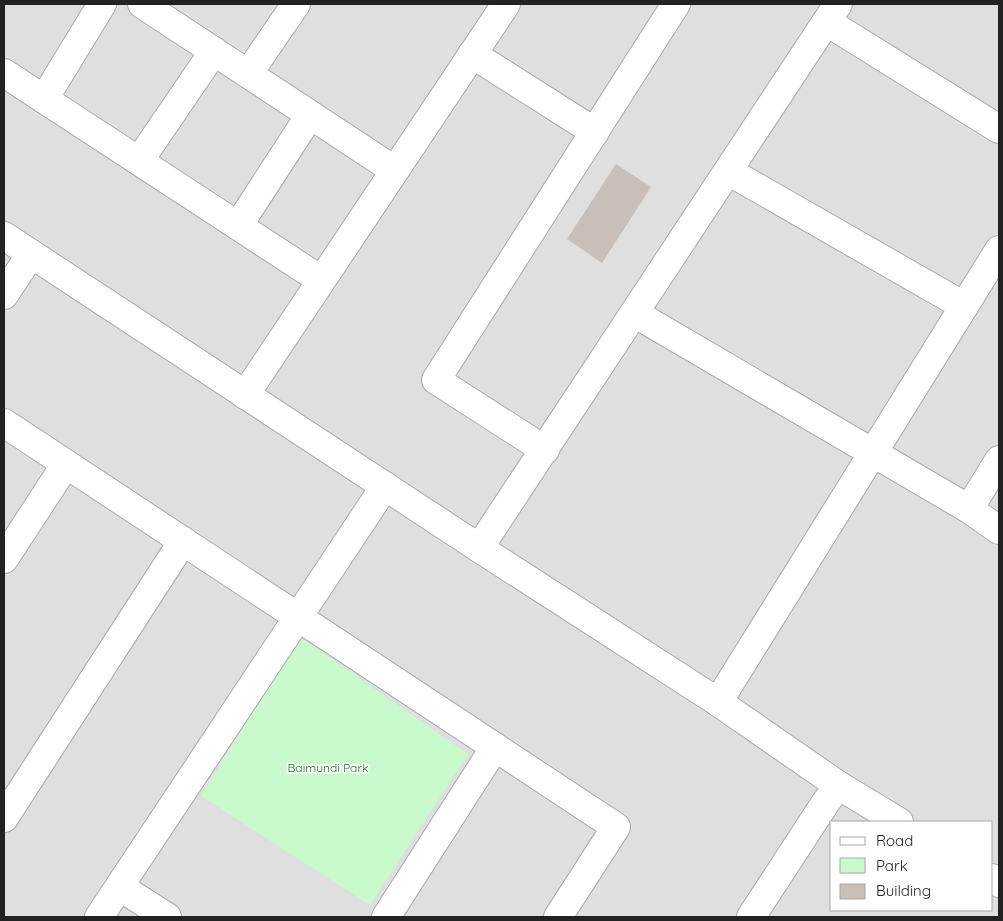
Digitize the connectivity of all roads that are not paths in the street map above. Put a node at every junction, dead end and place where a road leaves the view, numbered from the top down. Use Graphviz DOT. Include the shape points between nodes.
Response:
graph roads {
  1 [pos="102,4"];
  2 [pos="142,4"];
  3 [pos="296,4"];
  4 [pos="506,4"];
  5 [pos="676,4"];
  6 [pos="832,13"];
  7 [pos="214,51"];
  8 [pos="472,54"];
  9 [pos="4,73"];
  10 [pos="248,74"];
  11 [pos="44,99"];
  12 [pos="310,115"];
  13 [pos="999,130"];
  14 [pos="595,132"];
  15 [pos="139,161"];
  16 [pos="394,170"];
  17 [pos="728,171"];
  18 [pos="238,226"];
  19 [pos="4,236"];
  20 [pos="30,254"];
  21 [pos="998,255"];
  22 [pos="322,280"];
  23 [pos="4,295"];
  24 [pos="964,306"];
  25 [pos="634,314"];
  26 [pos="245,395"];
  27 [pos="4,423"];
  28 [pos="545,450"];
  29 [pos="872,453"];
  30 [pos="999,460"];
  31 [pos="66,464"];
  32 [pos="385,486"];
  33 [pos="969,509"];
  34 [pos="999,530"];
  35 [pos="182,541"];
  36 [pos="480,548"];
  37 [pos="4,559"];
  38 [pos="298,617"];
  39 [pos="718,702"];
  40 [pos="494,747"];
  41 [pos="838,786"];
  42 [pos="4,818"];
  43 [pos="897,821"];
  44 [pos="120,886"];
  45 [pos="99,917"];
  46 [pos="167,917"];
  47 [pos="386,917"];
  48 [pos="558,917"];
  49 [pos="750,917"];
  1 -- 11 [label="street"];
  2 -- 7 [label="street"];
  3 -- 10 [label="street"];
  4 -- 8 [label="street"];
  5 -- 14 [label="street"];
  6 -- 13 [label="street"];
  6 -- 17 [label="street"];
  7 -- 10 [label="street"];
  7 -- 15 [label="street"];
  8 -- 14 [label="street"];
  8 -- 16 [label="street"];
  9 -- 11 [label="street"];
  10 -- 12 [label="street"];
  11 -- 15 [label="street"];
  12 -- 16 [label="street"];
  12 -- 18 [label="street"];
  14 -- 28 [label="street" via="436,380"];
  15 -- 18 [label="street"];
  16 -- 22 [label="street"];
  17 -- 24 [label="street"];
  17 -- 25 [label="street"];
  18 -- 22 [label="street"];
  19 -- 20 [label="street"];
  20 -- 23 [label="street"];
  20 -- 26 [label="street"];
  21 -- 24 [label="street"];
  22 -- 26 [label="street"];
  24 -- 29 [label="street"];
  25 -- 28 [label="street"];
  25 -- 29 [label="street"];
  26 -- 32 [label="street"];
  27 -- 31 [label="street"];
  28 -- 36 [label="street"];
  29 -- 33 [label="street"];
  29 -- 39 [label="street"];
  30 -- 33 [label="street"];
  31 -- 35 [label="street"];
  31 -- 37 [label="street"];
  32 -- 36 [label="street"];
  32 -- 38 [label="street"];
  33 -- 34 [label="street"];
  35 -- 38 [label="street"];
  35 -- 42 [label="street"];
  36 -- 39 [label="street"];
  38 -- 40 [label="street"];
  38 -- 44 [label="street"];
  39 -- 41 [label="street"];
  40 -- 47 [label="street"];
  40 -- 48 [label="street" via="616,827"];
  41 -- 43 [label="street"];
  41 -- 49 [label="street"];
  44 -- 45 [label="street"];
  44 -- 46 [label="street"];
}
